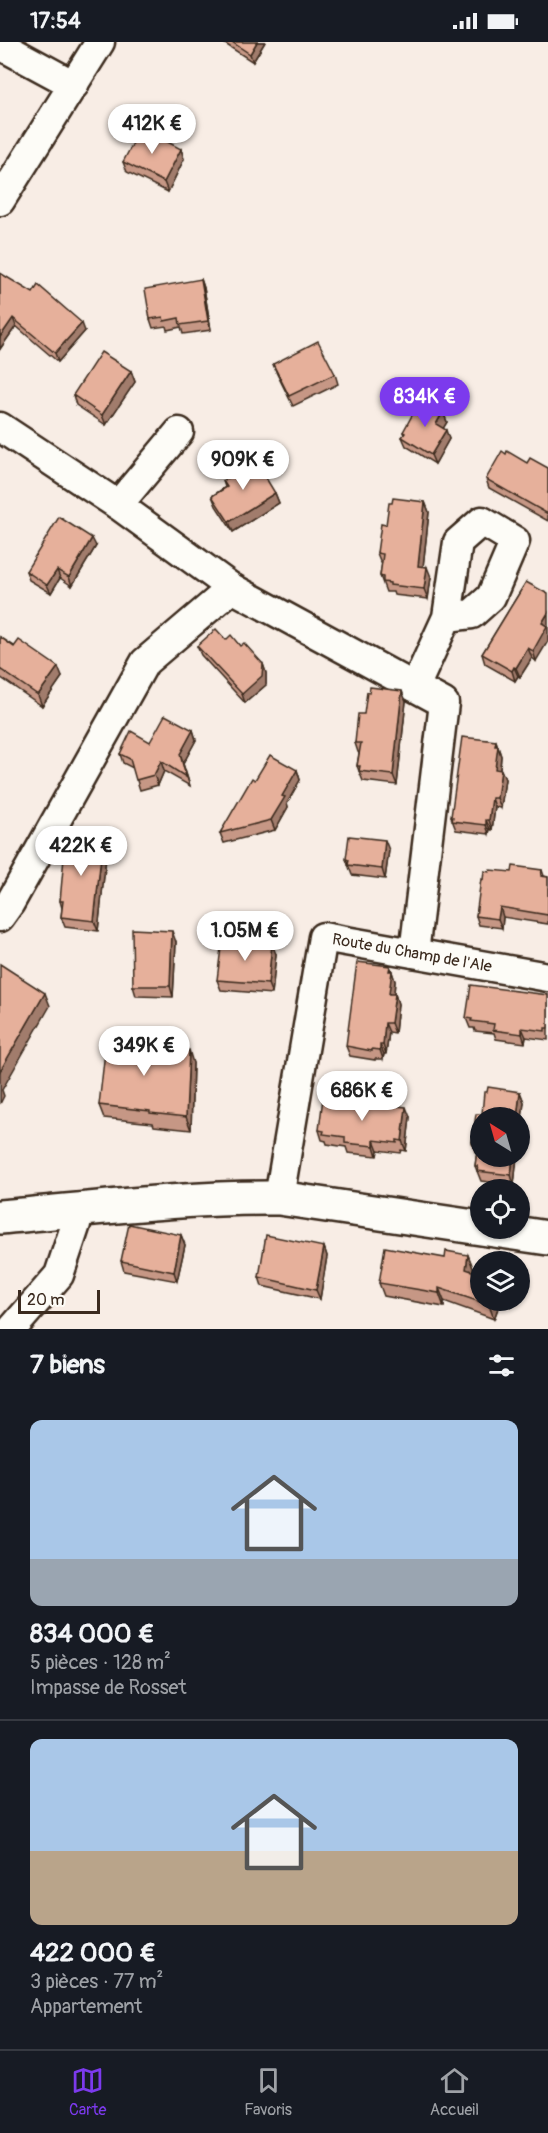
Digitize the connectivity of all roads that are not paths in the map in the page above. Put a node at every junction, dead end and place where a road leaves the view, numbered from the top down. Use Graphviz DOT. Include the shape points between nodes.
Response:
graph roads {
  1 [pos="99,42"];
  2 [pos="0,45"];
  3 [pos="74,85"];
  4 [pos="0,201"];
  5 [pos="0,427"];
  6 [pos="179,432"];
  7 [pos="118,505"];
  8 [pos="232,588"];
  9 [pos="447,617"];
  10 [pos="415,687"];
  11 [pos="0,917"];
  12 [pos="414,953"];
  13 [pos="548,977"];
  14 [pos="279,1198"];
  15 [pos="78,1211"];
  16 [pos="0,1217"];
  17 [pos="548,1238"];
  18 [pos="12,1329"];
  1 -- 3 [label="street"];
  2 -- 3 [label="street"];
  3 -- 4 [label="street"];
  5 -- 7 [label="street"];
  6 -- 7 [label="street"];
  7 -- 8 [label="street"];
  8 -- 10 [label="street"];
  8 -- 11 [label="street" via="144,662"];
  9 -- 10 [label="street"];
  10 -- 12 [label="street" via="444,703"];
  12 -- 13 [label="street, Route du Champ de l'Ale"];
  12 -- 14 [label="street, Route du Champ de l'Ale" via="323,937"];
  14 -- 15 [label="street" via="134,1204"];
  14 -- 17 [label="street"];
  15 -- 16 [label="street"];
  15 -- 18 [label="street" via="59,1275"];
}
